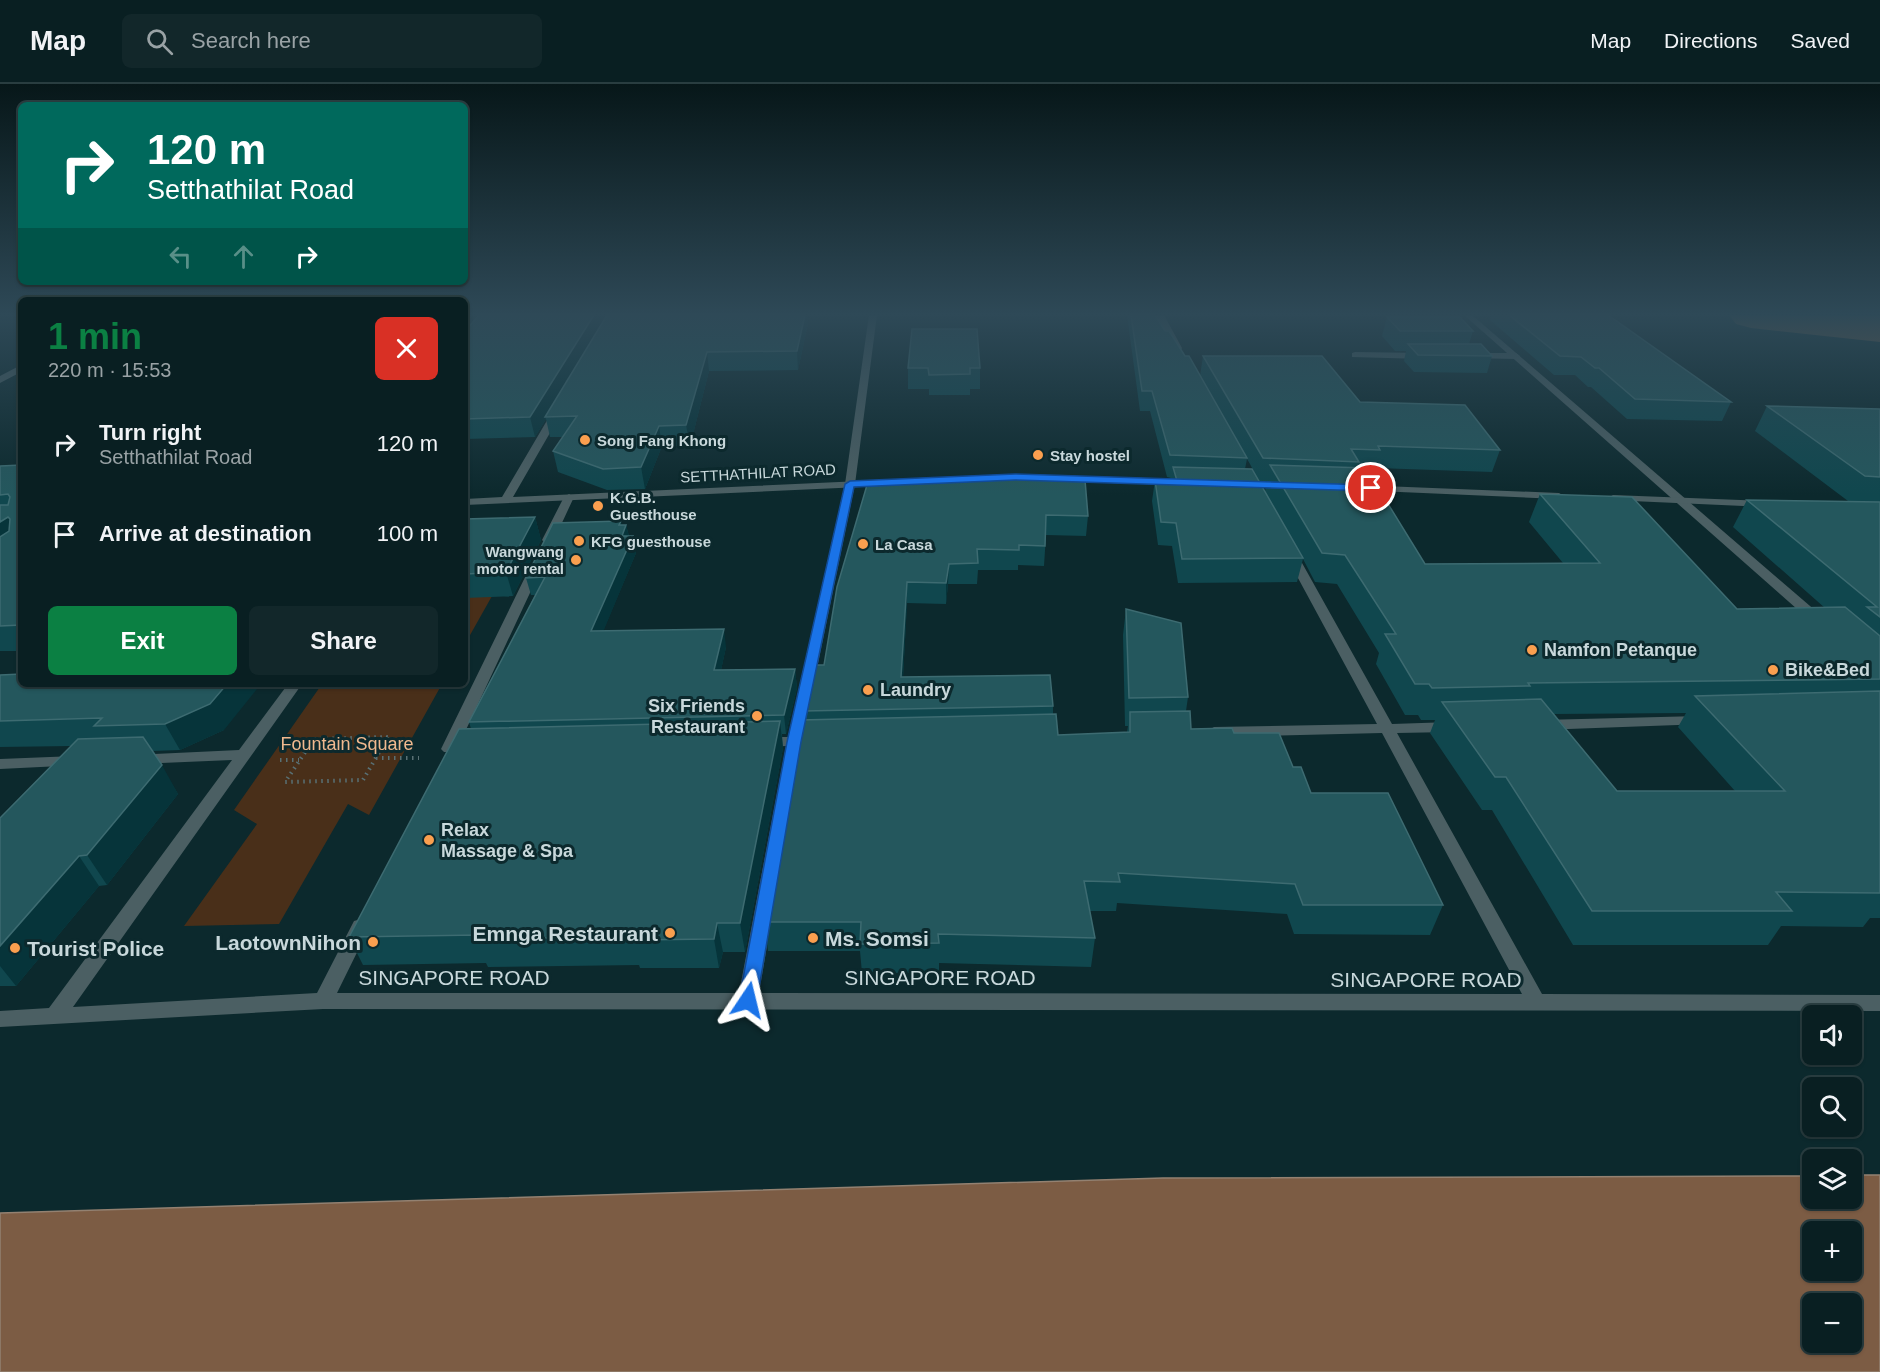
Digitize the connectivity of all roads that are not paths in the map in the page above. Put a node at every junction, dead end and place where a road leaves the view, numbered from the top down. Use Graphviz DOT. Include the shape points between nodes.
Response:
graph roads {
  1 [pos="865,375"];
  2 [pos="1538,375"];
  3 [pos="560,407"];
  4 [pos="1193,482"];
  5 [pos="850,484"];
  6 [pos="1347,488"];
  7 [pos="1573,496"];
  8 [pos="569,497"];
  9 [pos="1597,497"];
  10 [pos="506,500"];
  11 [pos="1680,501"];
  12 [pos="468,502"];
  13 [pos="1774,504"];
  14 [pos="1286,545"];
  15 [pos="1828,628"];
  16 [pos="293,687"];
  17 [pos="1716,720"];
  18 [pos="1528,725"];
  19 [pos="1470,726"];
  20 [pos="1388,728"];
  21 [pos="1198,733"];
  22 [pos="829,741"];
  23 [pos="794,742"];
  24 [pos="746,743"];
  25 [pos="244,755"];
  26 [pos="449,756"];
  27 [pos="128,760"];
  28 [pos="93,761"];
  29 [pos="0,764"];
  30 [pos="366,916"];
  31 [pos="748,1000"];
  32 [pos="323,1001"];
  33 [pos="1880,1003"];
  34 [pos="1537,1004"];
  35 [pos="55,1016"];
  36 [pos="0,1019"];
  1 -- 5 [label="street"];
  2 -- 11 [label="street"];
  3 -- 10 [label="street"];
  4 -- 5 [label="street, SETTHATHILAT ROAD" via="1015,477"];
  5 -- 8 [label="street, SETTHATHILAT ROAD"];
  5 -- 23 [label="street"];
  6 -- 7 [label="street"];
  8 -- 10 [label="street, SETTHATHILAT ROAD"];
  8 -- 26 [label="street"];
  9 -- 11 [label="street"];
  10 -- 12 [label="street, SETTHATHILAT ROAD"];
  11 -- 13 [label="street"];
  11 -- 15 [label="street"];
  14 -- 20 [label="street"];
  16 -- 25 [label="street"];
  17 -- 18 [label="street"];
  19 -- 20 [label="street"];
  20 -- 21 [label="street"];
  20 -- 34 [label="street"];
  22 -- 23 [label="street"];
  23 -- 24 [label="street"];
  23 -- 31 [label="street"];
  25 -- 27 [label="street"];
  25 -- 35 [label="street"];
  28 -- 29 [label="street"];
  30 -- 32 [label="street"];
  31 -- 32 [label="street, SINGAPORE ROAD"];
  31 -- 34 [label="street, SINGAPORE ROAD"];
  32 -- 35 [label="street, SINGAPORE ROAD"];
  33 -- 34 [label="street, SINGAPORE ROAD"];
  35 -- 36 [label="street, SINGAPORE ROAD"];
}
